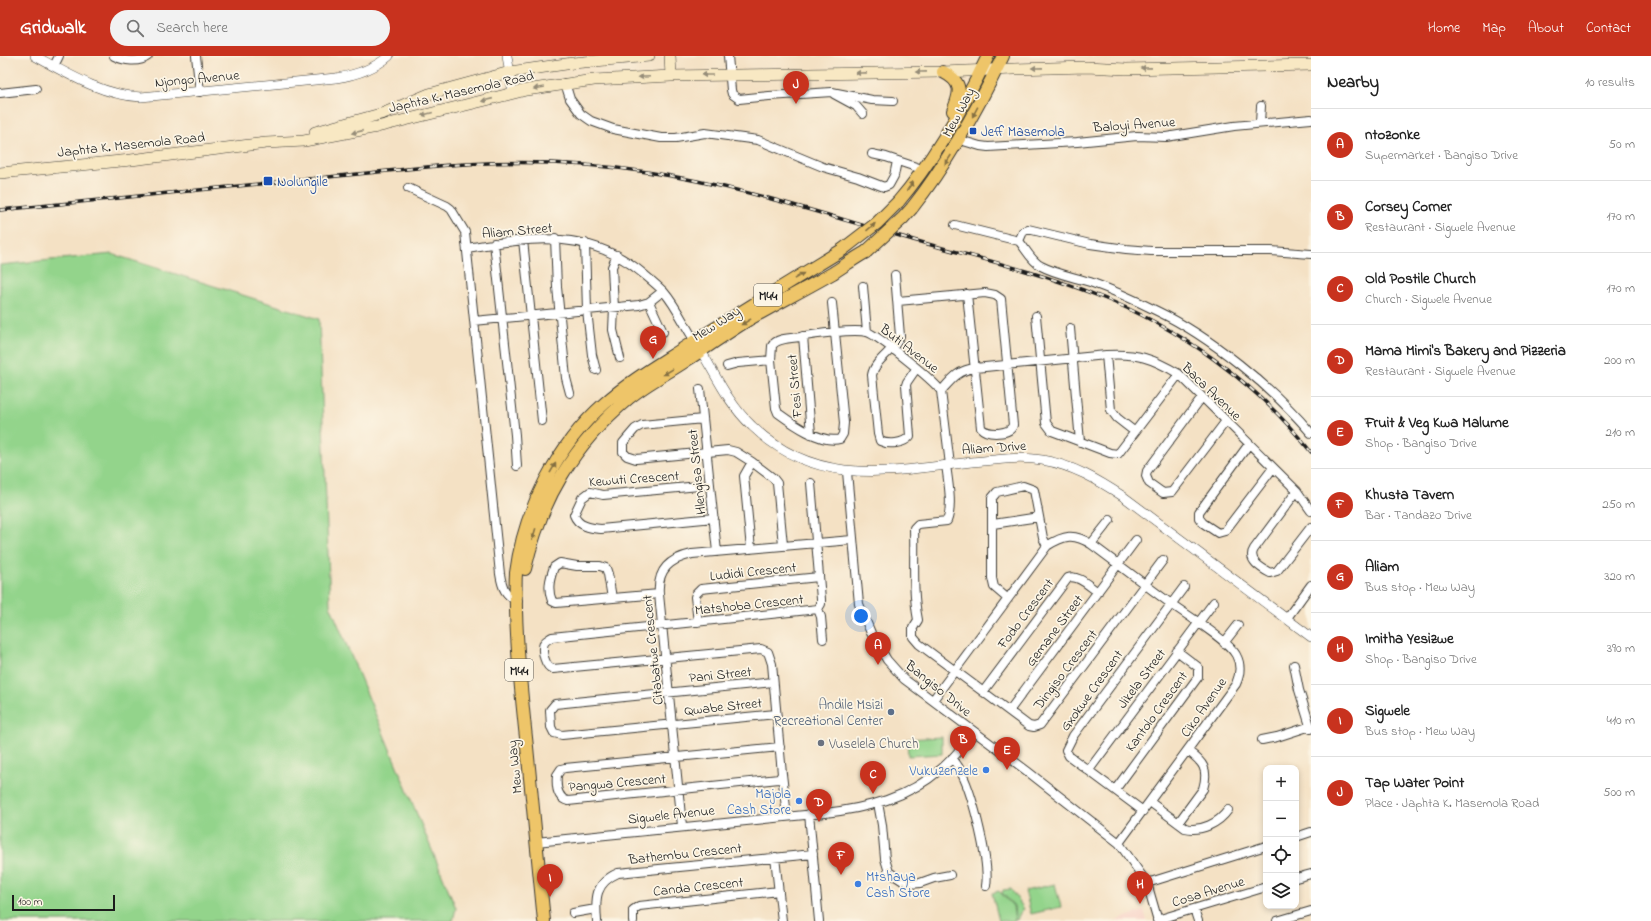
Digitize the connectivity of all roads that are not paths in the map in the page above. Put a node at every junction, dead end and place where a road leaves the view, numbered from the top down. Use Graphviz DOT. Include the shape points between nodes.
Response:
graph roads {
  1 [pos="35,56"];
  2 [pos="59,56"];
  3 [pos="114,56"];
  4 [pos="148,56"];
  5 [pos="196,56"];
  6 [pos="389,56"];
  7 [pos="507,56"];
  8 [pos="649,56"];
  9 [pos="670,56"];
  10 [pos="728,56"];
  11 [pos="988,56"];
  12 [pos="1003,56"];
  13 [pos="54,66"];
  14 [pos="1311,66"];
  15 [pos="981,70"];
  16 [pos="996,70"];
  17 [pos="510,72"];
  18 [pos="943,72"];
  19 [pos="730,75"];
  20 [pos="671,76"];
  21 [pos="565,83"];
  22 [pos="36,89"];
  23 [pos="200,92"];
  24 [pos="832,92"];
  25 [pos="0,93"];
  26 [pos="513,93"];
  27 [pos="893,101"];
  28 [pos="1260,106"];
  29 [pos="863,114"];
  30 [pos="1311,119"];
  31 [pos="1260,123"];
  32 [pos="944,136"];
  33 [pos="960,140"];
  34 [pos="266,143"];
  35 [pos="872,154"];
  36 [pos="897,161"];
  37 [pos="922,169"];
  38 [pos="0,173"];
  39 [pos="408,188"];
  40 [pos="955,225"];
  41 [pos="555,238"];
  42 [pos="523,240"];
  43 [pos="1019,241"];
  44 [pos="494,243"];
  45 [pos="585,243"];
  46 [pos="467,248"];
  47 [pos="1311,254"];
  48 [pos="617,255"];
  49 [pos="895,275"];
  50 [pos="863,286"];
  51 [pos="663,291"];
  52 [pos="967,294"];
  53 [pos="898,301"];
  54 [pos="649,302"];
  55 [pos="832,303"];
  56 [pos="614,308"];
  57 [pos="588,310"];
  58 [pos="560,312"];
  59 [pos="530,315"];
  60 [pos="1036,316"];
  61 [pos="502,318"];
  62 [pos="474,321"];
  63 [pos="1070,328"];
  64 [pos="662,332"];
  65 [pos="867,332"];
  66 [pos="835,333"];
  67 [pos="803,336"];
  68 [pos="698,346"];
  69 [pos="891,348"];
  70 [pos="1106,355"];
  71 [pos="620,358"];
  72 [pos="1073,358"];
  73 [pos="771,360"];
  74 [pos="1040,362"];
  75 [pos="1008,364"];
  76 [pos="727,366"];
  77 [pos="975,368"];
  78 [pos="916,369"];
  79 [pos="596,370"];
  80 [pos="1179,374"];
  81 [pos="700,389"];
  82 [pos="941,391"];
  83 [pos="570,393"];
  84 [pos="1202,397"];
  85 [pos="703,419"];
  86 [pos="542,421"];
  87 [pos="1226,421"];
  88 [pos="1135,432"];
  89 [pos="1311,433"];
  90 [pos="811,434"];
  91 [pos="1080,442"];
  92 [pos="1249,444"];
  93 [pos="707,452"];
  94 [pos="752,462"];
  95 [pos="948,465"];
  96 [pos="516,466"];
  97 [pos="1273,468"];
  98 [pos="847,472"];
  99 [pos="811,483"];
  100 [pos="710,485"];
  101 [pos="1297,491"];
  102 [pos="1311,511"];
  103 [pos="1039,517"];
  104 [pos="714,518"];
  105 [pos="1110,520"];
  106 [pos="993,524"];
  107 [pos="1311,527"];
  108 [pos="852,540"];
  109 [pos="1136,540"];
  110 [pos="816,543"];
  111 [pos="1092,544"];
  112 [pos="783,545"];
  113 [pos="1047,546"];
  114 [pos="751,549"];
  115 [pos="717,552"];
  116 [pos="1163,560"];
  117 [pos="1119,564"];
  118 [pos="819,577"];
  119 [pos="1145,584"];
  120 [pos="1184,587"];
  121 [pos="1310,587"];
  122 [pos="1098,592"];
  123 [pos="659,594"];
  124 [pos="612,598"];
  125 [pos="1008,600"];
  126 [pos="1214,602"];
  127 [pos="517,603"];
  128 [pos="1171,604"];
  129 [pos="818,609"];
  130 [pos="1287,618"];
  131 [pos="698,622"];
  132 [pos="1199,623"];
  133 [pos="1238,625"];
  134 [pos="662,626"];
  135 [pos="1311,637"];
  136 [pos="823,638"];
  137 [pos="1224,643"];
  138 [pos="1177,651"];
  139 [pos="666,659"];
  140 [pos="1294,665"];
  141 [pos="955,671"];
  142 [pos="773,682"];
  143 [pos="670,692"];
  144 [pos="983,692"];
  145 [pos="933,700"];
  146 [pos="1009,711"];
  147 [pos="776,714"];
  148 [pos="672,725"];
  149 [pos="1311,727"];
  150 [pos="974,733"];
  151 [pos="1262,740"];
  152 [pos="780,747"];
  153 [pos="1188,750"];
  154 [pos="675,758"];
  155 [pos="952,758"];
  156 [pos="1089,770"];
  157 [pos="782,774"];
  158 [pos="678,790"];
  159 [pos="1115,790"];
  160 [pos="1150,802"];
  161 [pos="878,803"];
  162 [pos="1228,810"];
  163 [pos="1143,811"];
  164 [pos="809,814"];
  165 [pos="787,816"];
  166 [pos="1178,823"];
  167 [pos="682,826"];
  168 [pos="1311,832"];
  169 [pos="1299,836"];
  170 [pos="536,842"];
  171 [pos="1119,843"];
  172 [pos="1263,847"];
  173 [pos="813,854"];
  174 [pos="775,857"];
  175 [pos="1311,874"];
  176 [pos="950,875"];
  177 [pos="1299,877"];
  178 [pos="1147,883"];
  179 [pos="986,886"];
  180 [pos="1263,888"];
  181 [pos="779,892"];
  182 [pos="596,909"];
  183 [pos="1194,909"];
  184 [pos="1311,910"];
  185 [pos="573,913"];
  186 [pos="1157,920"];
  187 [pos="544,921"];
  188 [pos="597,921"];
  189 [pos="633,921"];
  190 [pos="782,921"];
  191 [pos="819,921"];
  192 [pos="1198,921"];
  193 [pos="1277,921"];
  1 -- 13 [label="street, Njongo Avenue"];
  2 -- 13 [label="street"];
  3 -- 4 [label="street" via="122,60 139,60"];
  5 -- 23 [label="street"];
  6 -- 23 [label="street, Njongo Avenue" via="372,68 351,76"];
  7 -- 17 [label="street"];
  8 -- 17 [label="main road, Japhta K. Masemola Road"];
  9 -- 20 [label="main road"];
  10 -- 19 [label="street"];
  11 -- 15 [label="main road, Mew Way / M44"];
  12 -- 16 [label="main road, Mew Way / M44"];
  13 -- 23 [label="street, Njongo Avenue" via="93,86 128,96"];
  14 -- 16 [label="main road, Japhta K. Masemola Road, one-way"];
  15 -- 16 [label="main road, Japhta K. Masemola Road"];
  15 -- 18 [label="main road, Japhta K. Masemola Road"];
  15 -- 32 [label="main road, Mew Way / M44"];
  16 -- 33 [label="main road, Mew Way / M44, one-way"];
  17 -- 26 [label="street"];
  17 -- 34 [label="main road, Japhta K. Masemola Road" via="429,94 384,113 341,126"];
  18 -- 19 [label="main road, Japhta K. Masemola Road, one-way"];
  18 -- 32 [label="main road" via="956,80 959,90"];
  19 -- 20 [label="main road, Japhta K. Masemola Road, one-way"];
  19 -- 24 [label="street" via="732,94 739,99"];
  20 -- 21 [label="main road, Japhta K. Masemola Road, one-way"];
  21 -- 26 [label="main road, Japhta K. Masemola Road, one-way"];
  21 -- 36 [label="street" via="570,99 580,114 613,129 661,138 705,133 758,140 823,167 884,187 887,187 894,176"];
  22 -- 25 [label="street"];
  24 -- 27 [label="street" via="872,100"];
  24 -- 29 [label="street" via="856,106"];
  26 -- 34 [label="main road, Japhta K. Masemola Road, one-way" via="348,133 304,141"];
  28 -- 31 [label="street"];
  30 -- 31 [label="street, Baloyi Avenue"];
  31 -- 33 [label="street, Baloyi Avenue" via="1166,137 1137,136 988,147"];
  32 -- 37 [label="main road, Mew Way / M44"];
  33 -- 68 [label="main road, Mew Way / M44, one-way, bridge" via="935,179 912,208 866,252 835,272"];
  34 -- 38 [label="main road, Japhta K. Masemola Road"];
  35 -- 36 [label="street"];
  36 -- 37 [label="street"];
  68 -- 37 [label="main road, Mew Way / M44, one-way, bridge" via="842,250 877,223 898,202"];
  39 -- 46 [label="street" via="451,209 463,228"];
  40 -- 43 [label="street"];
  41 -- 42 [label="street, Aliam Street"];
  41 -- 45 [label="street, Aliam Street"];
  41 -- 58 [label="street"];
  42 -- 44 [label="street, Aliam Street"];
  42 -- 59 [label="street"];
  43 -- 47 [label="street" via="1022,232 1028,229 1090,244 1126,249"];
  43 -- 89 [label="street" via="1040,266 1135,300 1190,330 1260,381"];
  44 -- 46 [label="street, Aliam Street"];
  44 -- 61 [label="street"];
  45 -- 48 [label="street, Aliam Street"];
  45 -- 57 [label="street"];
  46 -- 62 [label="street"];
  48 -- 51 [label="street, Aliam Street" via="636,267"];
  48 -- 56 [label="street" via="612,267"];
  49 -- 53 [label="street"];
  50 -- 65 [label="street"];
  51 -- 54 [label="street"];
  51 -- 68 [label="street, Aliam Street"];
  52 -- 53 [label="street"];
  52 -- 75 [label="street" via="990,293 1001,299"];
  52 -- 77 [label="street"];
  53 -- 69 [label="street" via="901,332 897,343"];
  54 -- 56 [label="street"];
  54 -- 64 [label="street"];
  55 -- 66 [label="street"];
  56 -- 57 [label="street"];
  56 -- 71 [label="street" via="613,330"];
  57 -- 58 [label="street"];
  57 -- 79 [label="street"];
  58 -- 59 [label="street"];
  58 -- 83 [label="street" via="565,371"];
  59 -- 61 [label="street"];
  59 -- 86 [label="street"];
  60 -- 74 [label="street"];
  61 -- 62 [label="street"];
  61 -- 96 [label="street"];
  62 -- 127 [label="street" via="500,574 504,591"];
  63 -- 72 [label="street"];
  65 -- 66 [label="street, Buti Avenue"];
  65 -- 69 [label="street, Buti Avenue"];
  66 -- 67 [label="street, Buti Avenue"];
  66 -- 90 [label="street" via="843,434 840,439 833,440"];
  67 -- 73 [label="street, Buti Avenue" via="775,342 770,350"];
  67 -- 90 [label="street, Fesi Street"];
  68 -- 98 [label="street, Aliam Drive" via="732,402 751,426 764,437 787,453 807,462"];
  68 -- 127 [label="main road, Mew Way / M44" via="629,398 602,422 573,458 537,524"];
  69 -- 78 [label="street, Buti Avenue"];
  69 -- 78 [label="street" via="872,375 880,441 889,444 904,442 910,436 906,385"];
  70 -- 72 [label="street, Baca Avenue"];
  70 -- 80 [label="street, Baca Avenue" via="1136,355 1153,360"];
  70 -- 88 [label="street" via="1111,410"];
  72 -- 74 [label="street, Baca Avenue"];
  72 -- 91 [label="street"];
  73 -- 76 [label="street"];
  73 -- 90 [label="street" via="777,411"];
  74 -- 75 [label="street, Baca Avenue"];
  74 -- 91 [label="street" via="1047,425 1052,431"];
  75 -- 77 [label="street, Baca Avenue"];
  75 -- 77 [label="street" via="1013,425 1011,429 1001,432 986,432 981,428"];
  77 -- 82 [label="street, Baca Avenue" via="966,369 955,375"];
  78 -- 82 [label="street, Buti Avenue"];
  80 -- 84 [label="street, Baca Avenue"];
  80 -- 88 [label="street"];
  81 -- 85 [label="street, Hlengisa Street"];
  82 -- 95 [label="street"];
  84 -- 87 [label="street, Baca Avenue"];
  84 -- 87 [label="street" via="1147,471 1149,483 1163,493 1172,492"];
  85 -- 93 [label="street, Hlengisa Street"];
  85 -- 93 [label="street" via="642,425 624,441 622,449 627,456 636,459"];
  87 -- 92 [label="street, Baca Avenue"];
  88 -- 91 [label="street" via="1116,454"];
  92 -- 97 [label="street, Baca Avenue"];
  92 -- 97 [label="street" via="1199,512 1199,518 1203,523 1218,533 1225,531"];
  93 -- 94 [label="street" via="732,451"];
  93 -- 100 [label="street, Hlengisa Street"];
  94 -- 112 [label="street" via="777,483"];
  94 -- 114 [label="street" via="744,476"];
  95 -- 98 [label="street, Aliam Drive" via="877,472"];
  95 -- 130 [label="street, Aliam Drive" via="1017,458 1068,466 1083,472 1124,497"];
  95 -- 141 [label="street" via="947,521 918,524 914,528 915,610 918,620 912,635 913,639"];
  97 -- 101 [label="street, Baca Avenue"];
  98 -- 108 [label="street, Bangiso Drive"];
  99 -- 110 [label="street, Matshoba Crescent"];
  100 -- 104 [label="street, Hlengisa Street"];
  100 -- 104 [label="street, Kewuti Crescent" via="602,495 590,492 582,498 574,515 579,523 600,528"];
  101 -- 102 [label="street, Baca Avenue"];
  101 -- 107 [label="street" via="1254,548 1253,560 1270,572 1277,571"];
  103 -- 106 [label="street"];
  103 -- 106 [label="street" via="1034,490 1027,486 1018,487 998,491 993,496"];
  103 -- 113 [label="street"];
  104 -- 115 [label="street, Hlengisa Street"];
  105 -- 111 [label="street"];
  106 -- 125 [label="street" via="993,584"];
  108 -- 110 [label="street, Citabatwe Crescent"];
  108 -- 145 [label="street, Bangiso Drive" via="859,604 871,634 887,660 904,679"];
  109 -- 117 [label="street"];
  110 -- 112 [label="street, Citabatwe Crescent"];
  110 -- 118 [label="street, Matshoba Crescent"];
  111 -- 113 [label="street, Ciko Avenue" via="1073,536"];
  111 -- 117 [label="street, Ciko Avenue"];
  112 -- 114 [label="street, Citabatwe Crescent"];
  113 -- 125 [label="street, Ciko Avenue"];
  114 -- 115 [label="street, Citabatwe Crescent"];
  115 -- 123 [label="street, Citabatwe Crescent" via="684,556 671,562 663,570"];
  116 -- 119 [label="street"];
  117 -- 119 [label="street, Ciko Avenue"];
  117 -- 122 [label="street, Gemane Street"];
  118 -- 129 [label="street, Matshoba Crescent" via="821,604"];
  118 -- 131 [label="street, Ludidi Crescent" via="701,589 695,597"];
  119 -- 128 [label="street, Ciko Avenue"];
  119 -- 146 [label="street, Dingiso Crescent" via="1040,725 1029,726"];
  120 -- 128 [label="street, Gxokwe Crescent"];
  121 -- 130 [label="street"];
  122 -- 144 [label="street, Fodo Crescent" via="1078,578 1068,578"];
  122 -- 146 [label="street, Gemane Street"];
  123 -- 124 [label="street"];
  123 -- 134 [label="street, Citabatwe Crescent"];
  124 -- 124 [label="street" via="607,570 603,566 560,563 554,567 549,584 550,597 554,602 560,604"];
  125 -- 141 [label="street, Ciko Avenue"];
  126 -- 132 [label="street, Jikela Street"];
  127 -- 170 [label="main road, Mew Way / M44" via="517,649"];
  128 -- 132 [label="street, Ciko Avenue"];
  128 -- 156 [label="street, Gxokwe Crescent" via="1068,745 1066,750 1069,756"];
  129 -- 131 [label="street, Matshoba Crescent"];
  129 -- 136 [label="street"];
  130 -- 135 [label="street, Aliam Drive"];
  131 -- 134 [label="street, Matshoba Crescent"];
  132 -- 137 [label="street, Ciko Avenue"];
  132 -- 138 [label="street, Jikela Street"];
  133 -- 137 [label="street"];
  134 -- 139 [label="street, Citabatwe Crescent"];
  134 -- 139 [label="street, Matshoba Crescent" via="548,639 544,646 546,663 553,670"];
  137 -- 153 [label="street, Ciko Avenue" via="1236,654 1239,677"];
  138 -- 156 [label="street, Jikela Street"];
  138 -- 159 [label="street, Kantolo Crescent" via="1198,667 1198,677"];
  139 -- 142 [label="street" via="764,650 770,656"];
  139 -- 143 [label="street, Citabatwe Crescent"];
  140 -- 149 [label="street"];
  141 -- 144 [label="street, Dingiso Crescent"];
  141 -- 145 [label="street, Ciko Avenue"];
  142 -- 143 [label="street, Pani Street"];
  142 -- 147 [label="street"];
  143 -- 148 [label="street, Citabatwe Crescent"];
  143 -- 148 [label="street, Pani Street" via="555,704 550,710 551,728 554,733 562,735"];
  144 -- 146 [label="street, Dingiso Crescent"];
  145 -- 150 [label="street, Bangiso Drive"];
  147 -- 148 [label="street, Qwabe Street"];
  147 -- 152 [label="street"];
  148 -- 154 [label="street, Citabatwe Crescent"];
  149 -- 151 [label="street"];
  150 -- 155 [label="street, Sigwele Avenue"];
  150 -- 171 [label="street, Bangiso Drive"];
  152 -- 154 [label="street"];
  152 -- 157 [label="street"];
  153 -- 160 [label="street, Ciko Avenue"];
  153 -- 166 [label="street" via="1204,766 1204,785"];
  154 -- 158 [label="street, Citabatwe Crescent"];
  154 -- 158 [label="street, Pangwa Crescent" via="565,768 559,771 558,795 568,801"];
  155 -- 161 [label="street, Sigwele Avenue" via="912,790"];
  155 -- 179 [label="street" via="966,782 987,867"];
  156 -- 159 [label="street, Gxokwe Crescent"];
  157 -- 158 [label="street" via="776,780"];
  157 -- 165 [label="street"];
  158 -- 167 [label="street, Citabatwe Crescent"];
  159 -- 163 [label="street, Gxokwe Crescent"];
  160 -- 163 [label="street, Ciko Avenue"];
  160 -- 166 [label="street"];
  161 -- 164 [label="street, Sigwele Avenue" via="862,808"];
  161 -- 176 [label="street" via="884,859 889,872 910,884 920,884"];
  162 -- 166 [label="street" via="1220,820 1200,828 1190,829"];
  163 -- 171 [label="street, Ciko Avenue"];
  164 -- 165 [label="street, Sigwele Avenue"];
  164 -- 173 [label="street"];
  165 -- 167 [label="street, Sigwele Avenue"];
  167 -- 170 [label="street, Sigwele Avenue"];
  168 -- 169 [label="street"];
  170 -- 187 [label="main road, Mew Way / M44"];
  171 -- 178 [label="street, Bangiso Drive"];
  172 -- 178 [label="street"];
  173 -- 174 [label="street, Bathembu Crescent"];
  173 -- 191 [label="street"];
  174 -- 181 [label="street"];
  174 -- 182 [label="street, Bathembu Crescent" via="618,873 603,882"];
  175 -- 177 [label="street"];
  178 -- 186 [label="street, Bangiso Drive"];
  180 -- 183 [label="street, Cosa Avenue"];
  181 -- 189 [label="street, Canda Crescent" via="639,906 633,910"];
  181 -- 190 [label="street"];
  182 -- 185 [label="street"];
  182 -- 188 [label="street, Bathembu Crescent"];
  183 -- 186 [label="street, Cosa Avenue"];
  183 -- 192 [label="street"];
  184 -- 193 [label="street"];
}
